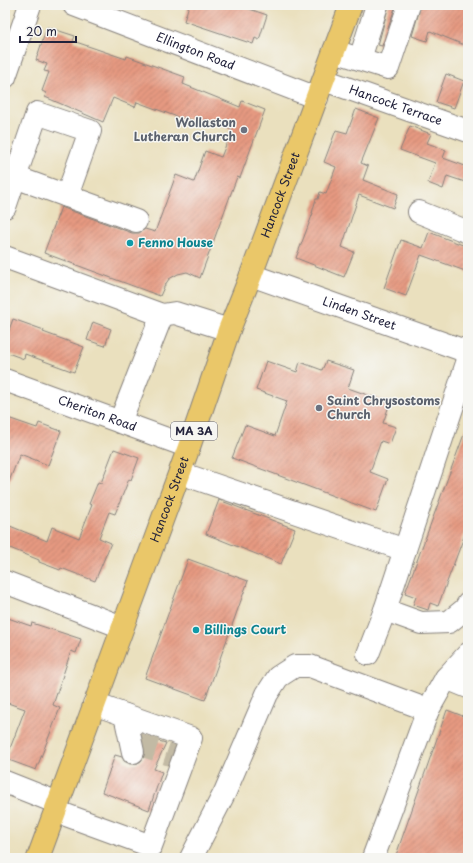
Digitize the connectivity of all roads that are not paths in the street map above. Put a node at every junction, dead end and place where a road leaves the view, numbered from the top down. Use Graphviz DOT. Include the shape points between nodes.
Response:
graph roads {
  1 [pos="30,5"];
  2 [pos="74,5"];
  3 [pos="351,5"];
  4 [pos="377,5"];
  5 [pos="409,5"];
  6 [pos="334,51"];
  7 [pos="360,59"];
  8 [pos="5,77"];
  9 [pos="320,89"];
  10 [pos="468,131"];
  11 [pos="15,177"];
  12 [pos="67,196"];
  13 [pos="5,207"];
  14 [pos="419,212"];
  15 [pos="136,221"];
  16 [pos="468,232"];
  17 [pos="5,257"];
  18 [pos="251,275"];
  19 [pos="162,315"];
  20 [pos="229,330"];
  21 [pos="468,352"];
  22 [pos="468,360"];
  23 [pos="5,380"];
  24 [pos="120,422"];
  25 [pos="189,447"];
  26 [pos="180,473"];
  27 [pos="405,550"];
  28 [pos="5,582"];
  29 [pos="468,604"];
  30 [pos="386,610"];
  31 [pos="122,627"];
  32 [pos="368,654"];
  33 [pos="468,654"];
  34 [pos="446,678"];
  35 [pos="468,686"];
  36 [pos="94,704"];
  37 [pos="428,710"];
  38 [pos="125,715"];
  39 [pos="134,747"];
  40 [pos="176,757"];
  41 [pos="5,782"];
  42 [pos="56,807"];
  43 [pos="148,845"];
  44 [pos="38,858"];
  45 [pos="191,858"];
  46 [pos="373,858"];
  1 -- 8 [label="street"];
  2 -- 9 [label="street, Ellington Road"];
  3 -- 6 [label="main road, Hancock Street / MA 3A"];
  4 -- 7 [label="street"];
  5 -- 7 [label="street" via="388,68"];
  6 -- 7 [label="street"];
  6 -- 9 [label="main road, Hancock Street / MA 3A"];
  9 -- 10 [label="street, Hancock Terrace"];
  9 -- 18 [label="main road, Hancock Street / MA 3A"];
  11 -- 12 [label="street"];
  11 -- 12 [label="street" via="37,112 90,131"];
  11 -- 13 [label="street"];
  12 -- 15 [label="street"];
  14 -- 16 [label="street"];
  17 -- 19 [label="street"];
  18 -- 20 [label="main road, Hancock Street / MA 3A"];
  18 -- 21 [label="street, Linden Street"];
  19 -- 20 [label="street" via="175,313"];
  19 -- 24 [label="street"];
  20 -- 25 [label="main road, Hancock Street / MA 3A"];
  22 -- 27 [label="street"];
  23 -- 24 [label="street, Cheriton Road"];
  24 -- 25 [label="street, Cheriton Road"];
  25 -- 26 [label="main road, Hancock Street / MA 3A"];
  26 -- 27 [label="street"];
  26 -- 31 [label="main road, Hancock Street / MA 3A"];
  27 -- 30 [label="street"];
  28 -- 31 [label="street"];
  29 -- 30 [label="street" via="449,622 421,623"];
  30 -- 32 [label="street"];
  31 -- 36 [label="main road, Hancock Street / MA 3A"];
  33 -- 34 [label="street"];
  34 -- 35 [label="street"];
  34 -- 37 [label="street"];
  36 -- 38 [label="street"];
  36 -- 42 [label="main road, Hancock Street / MA 3A"];
  37 -- 45 [label="street" via="310,666 295,666 278,677 267,694 224,792"];
  37 -- 46 [label="street"];
  38 -- 39 [label="street"];
  38 -- 43 [label="street" via="191,738"];
  40 -- 43 [label="street"];
  41 -- 42 [label="street"];
  42 -- 43 [label="street"];
  42 -- 44 [label="main road, Hancock Street / MA 3A"];
}
